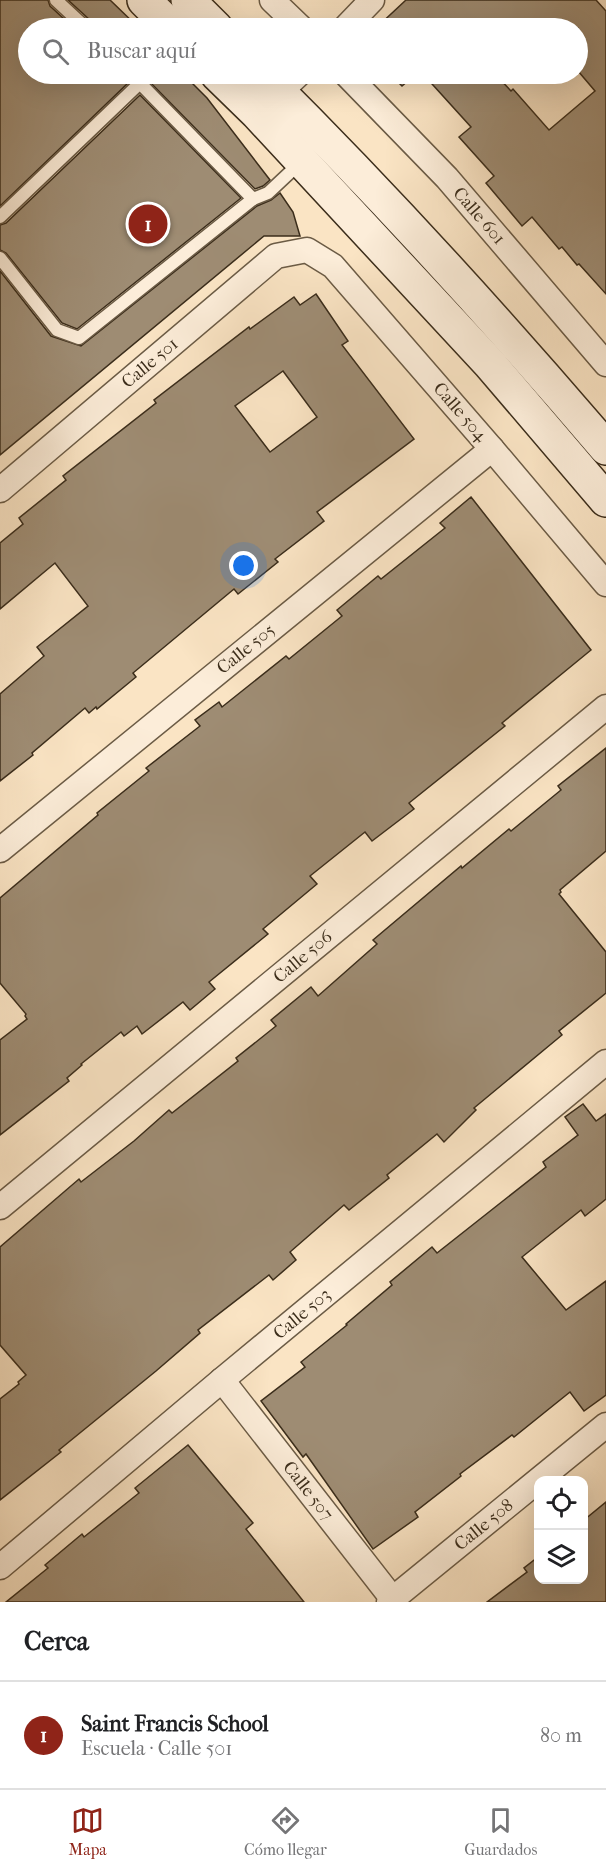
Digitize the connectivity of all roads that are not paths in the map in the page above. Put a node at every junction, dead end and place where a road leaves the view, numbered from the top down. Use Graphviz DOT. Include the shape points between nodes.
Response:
graph roads {
  1 [pos="56,0"];
  2 [pos="144,0"];
  3 [pos="188,0"];
  4 [pos="272,0"];
  5 [pos="372,0"];
  6 [pos="75,18"];
  7 [pos="162,18"];
  8 [pos="206,18"];
  9 [pos="291,18"];
  10 [pos="355,18"];
  11 [pos="129,84"];
  12 [pos="141,84"];
  13 [pos="258,84"];
  14 [pos="356,84"];
  15 [pos="274,88"];
  16 [pos="314,150"];
  17 [pos="253,199"];
  18 [pos="0,217"];
  19 [pos="307,250"];
  20 [pos="0,258"];
  21 [pos="606,364"];
  22 [pos="606,448"];
  23 [pos="492,449"];
  24 [pos="0,490"];
  25 [pos="606,500"];
  26 [pos="606,584"];
  27 [pos="606,707"];
  28 [pos="0,850"];
  29 [pos="606,1062"];
  30 [pos="0,1207"];
  31 [pos="222,1380"];
  32 [pos="606,1425"];
  33 [pos="0,1567"];
  34 [pos="392,1601"];
  1 -- 6 [label="lane"];
  2 -- 7 [label="street"];
  3 -- 8 [label="street"];
  4 -- 9 [label="street"];
  5 -- 10 [label="street"];
  11 -- 18 [label="lane"];
  12 -- 17 [label="lane"];
  13 -- 15 [label="street"];
  14 -- 21 [label="street, Calle 601" via="447,178"];
  15 -- 16 [label="street"];
  16 -- 17 [label="lane" via="268,193"];
  16 -- 22 [label="street" via="519,346"];
  16 -- 25 [label="street"];
  17 -- 20 [label="lane" via="79,338 57,330"];
  19 -- 23 [label="street, Calle 504" via="333,266"];
  19 -- 24 [label="street, Calle 501" via="276,256"];
  23 -- 26 [label="street, Calle 504"];
  23 -- 28 [label="street, Calle 505"];
  27 -- 30 [label="street, Calle 506"];
  29 -- 31 [label="street, Calle 503"];
  31 -- 33 [label="street, Calle 503"];
  31 -- 34 [label="street, Calle 507"];
  32 -- 34 [label="street, Calle 508"];
}
